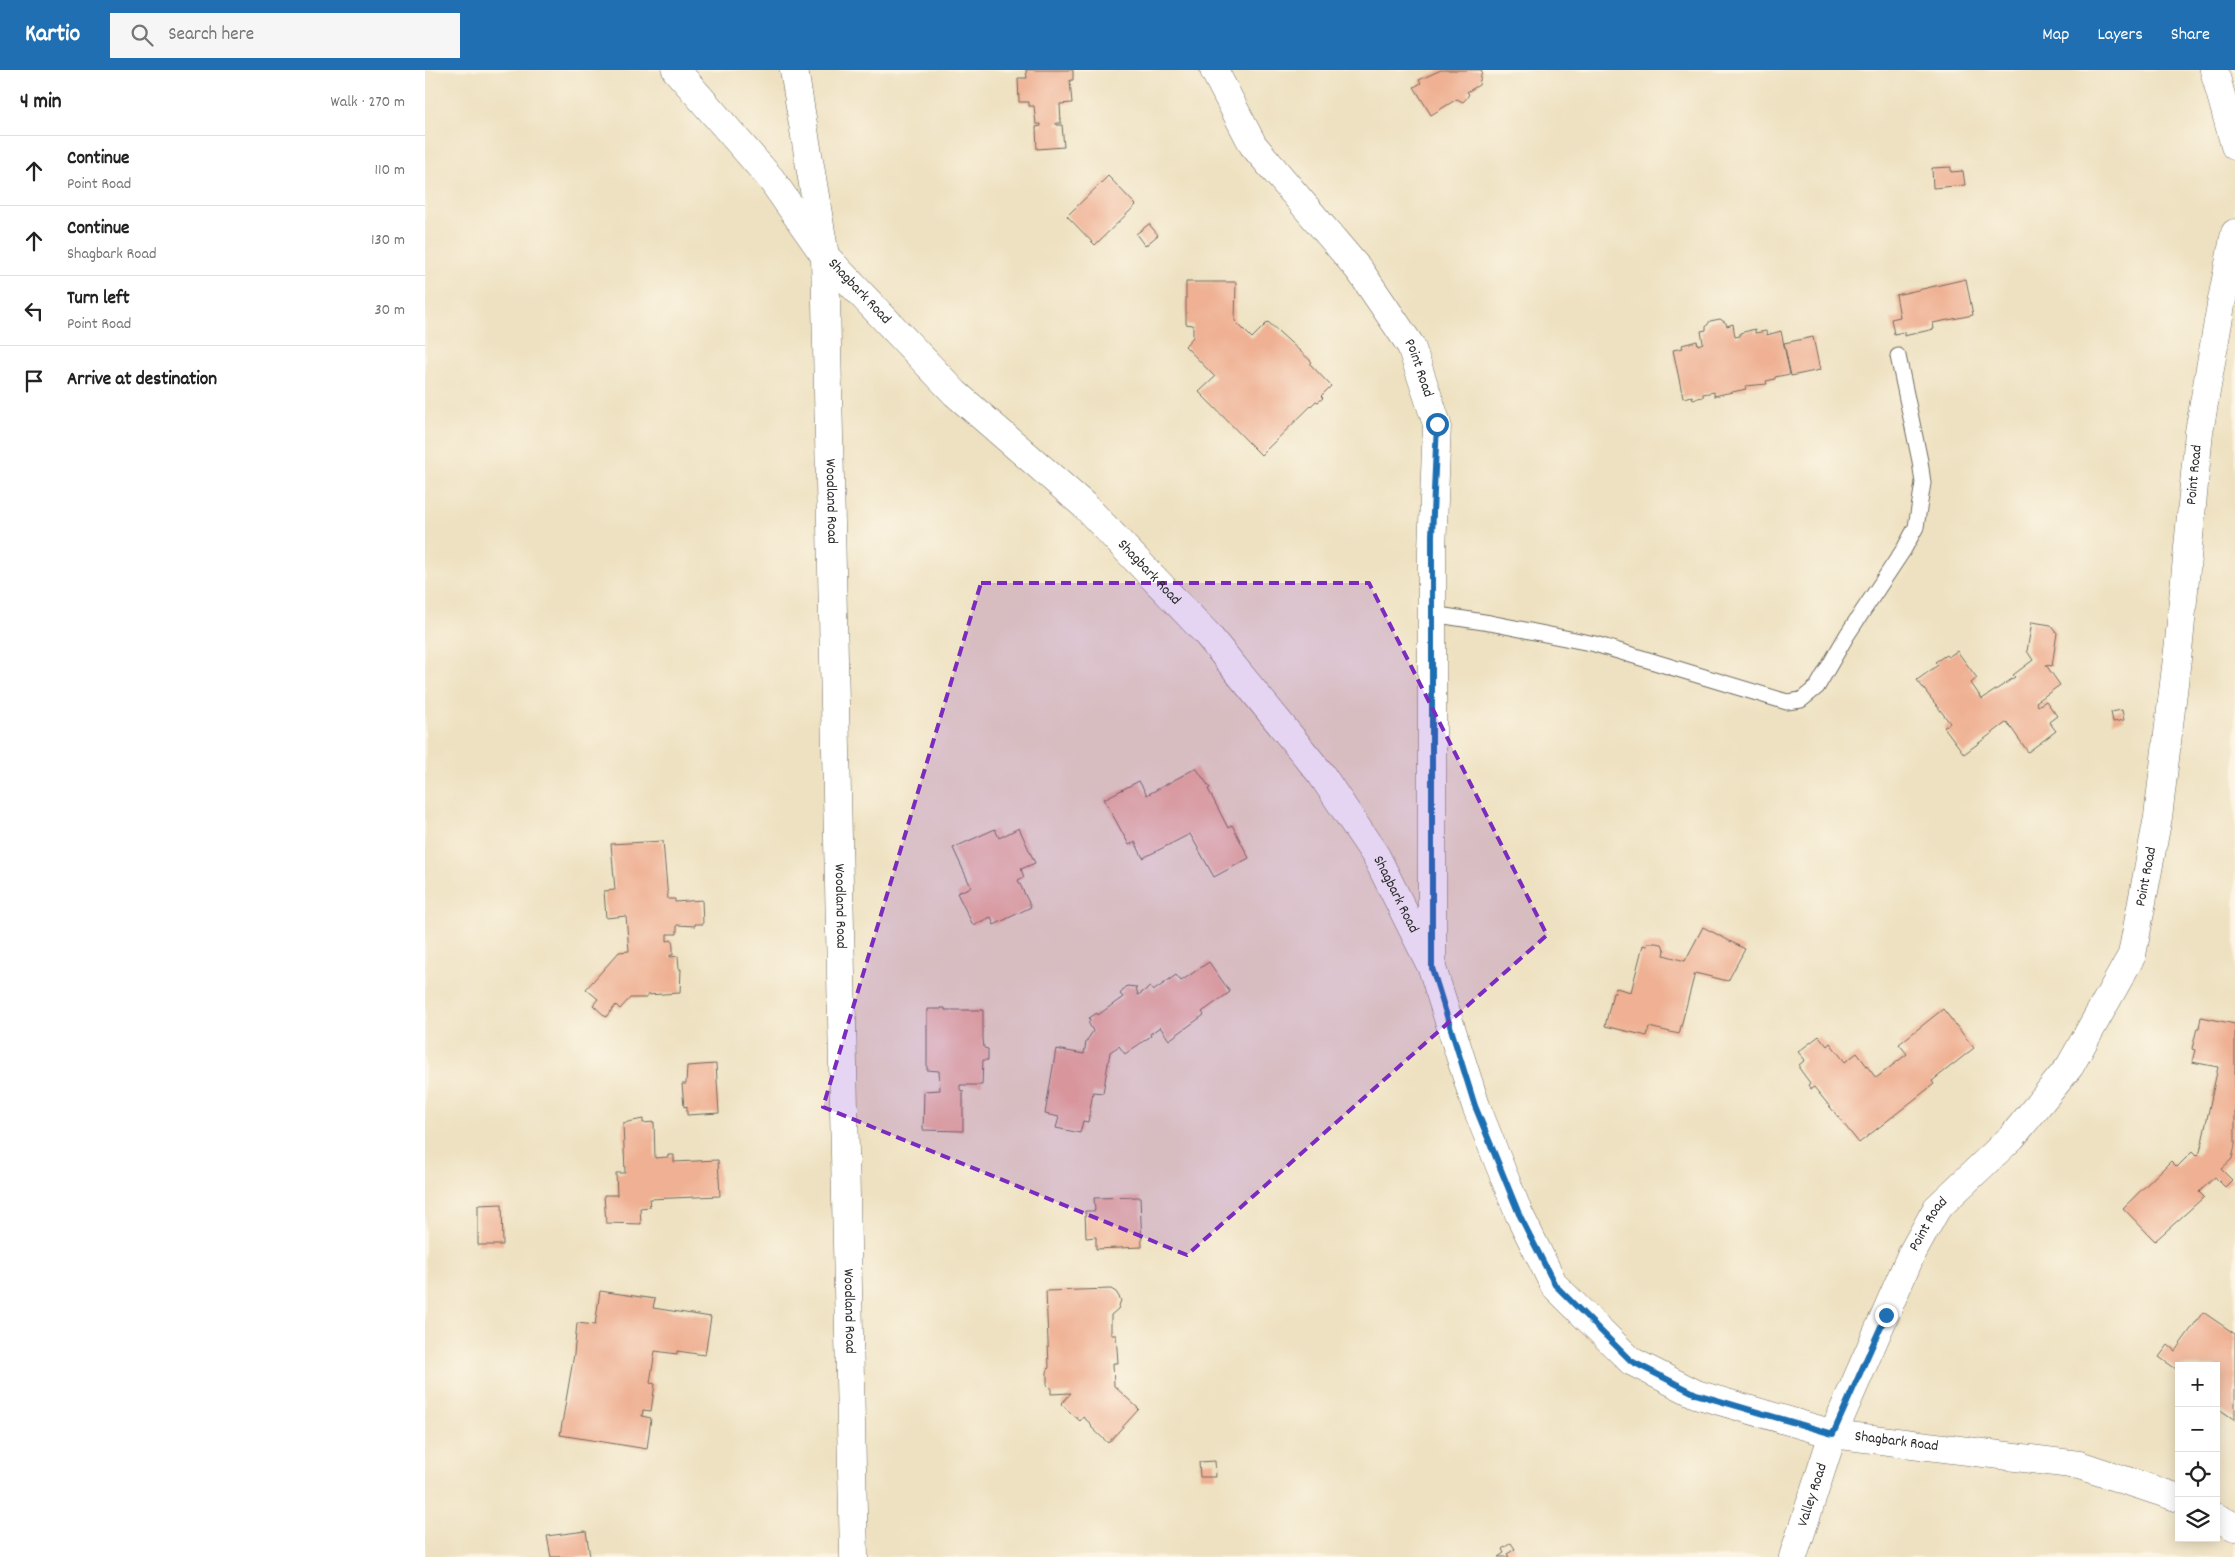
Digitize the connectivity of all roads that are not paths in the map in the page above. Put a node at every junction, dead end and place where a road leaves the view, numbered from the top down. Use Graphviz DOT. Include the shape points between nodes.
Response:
graph roads {
  1 [pos="676,70"];
  2 [pos="795,70"];
  3 [pos="1214,70"];
  4 [pos="2214,70"];
  5 [pos="2235,139"];
  6 [pos="2235,233"];
  7 [pos="825,256"];
  8 [pos="1898,356"];
  9 [pos="1432,614"];
  10 [pos="1432,968"];
  11 [pos="1833,1434"];
  12 [pos="2176,1497"];
  13 [pos="2220,1519"];
  14 [pos="2235,1527"];
  15 [pos="854,1557"];
  16 [pos="1793,1557"];
  1 -- 7 [label="street, Shagbark Road" via="771,179"];
  2 -- 7 [label="street, Shagbark Road"];
  3 -- 9 [label="street, Point Road" via="1253,145 1359,271 1411,346 1437,424"];
  4 -- 5 [label="street"];
  6 -- 11 [label="street, Point Road" via="2199,432 2159,818 2132,955 2070,1066 2012,1137 1937,1208 1911,1255"];
  7 -- 10 [label="street, Shagbark Road" via="955,393 1085,506 1207,634 1321,774 1371,848"];
  7 -- 15 [label="street, Woodland Road"];
  8 -- 9 [label="lane" via="1923,483 1916,527 1817,687 1801,700 1787,702 1595,644"];
  9 -- 10 [label="street, Point Road"];
  10 -- 11 [label="street, Shagbark Road" via="1475,1106 1519,1214 1555,1285 1631,1361 1696,1394"];
  11 -- 12 [label="street, Shagbark Road" via="2079,1466"];
  11 -- 16 [label="street, Valley Road"];
  13 -- 14 [label="street"];
}
